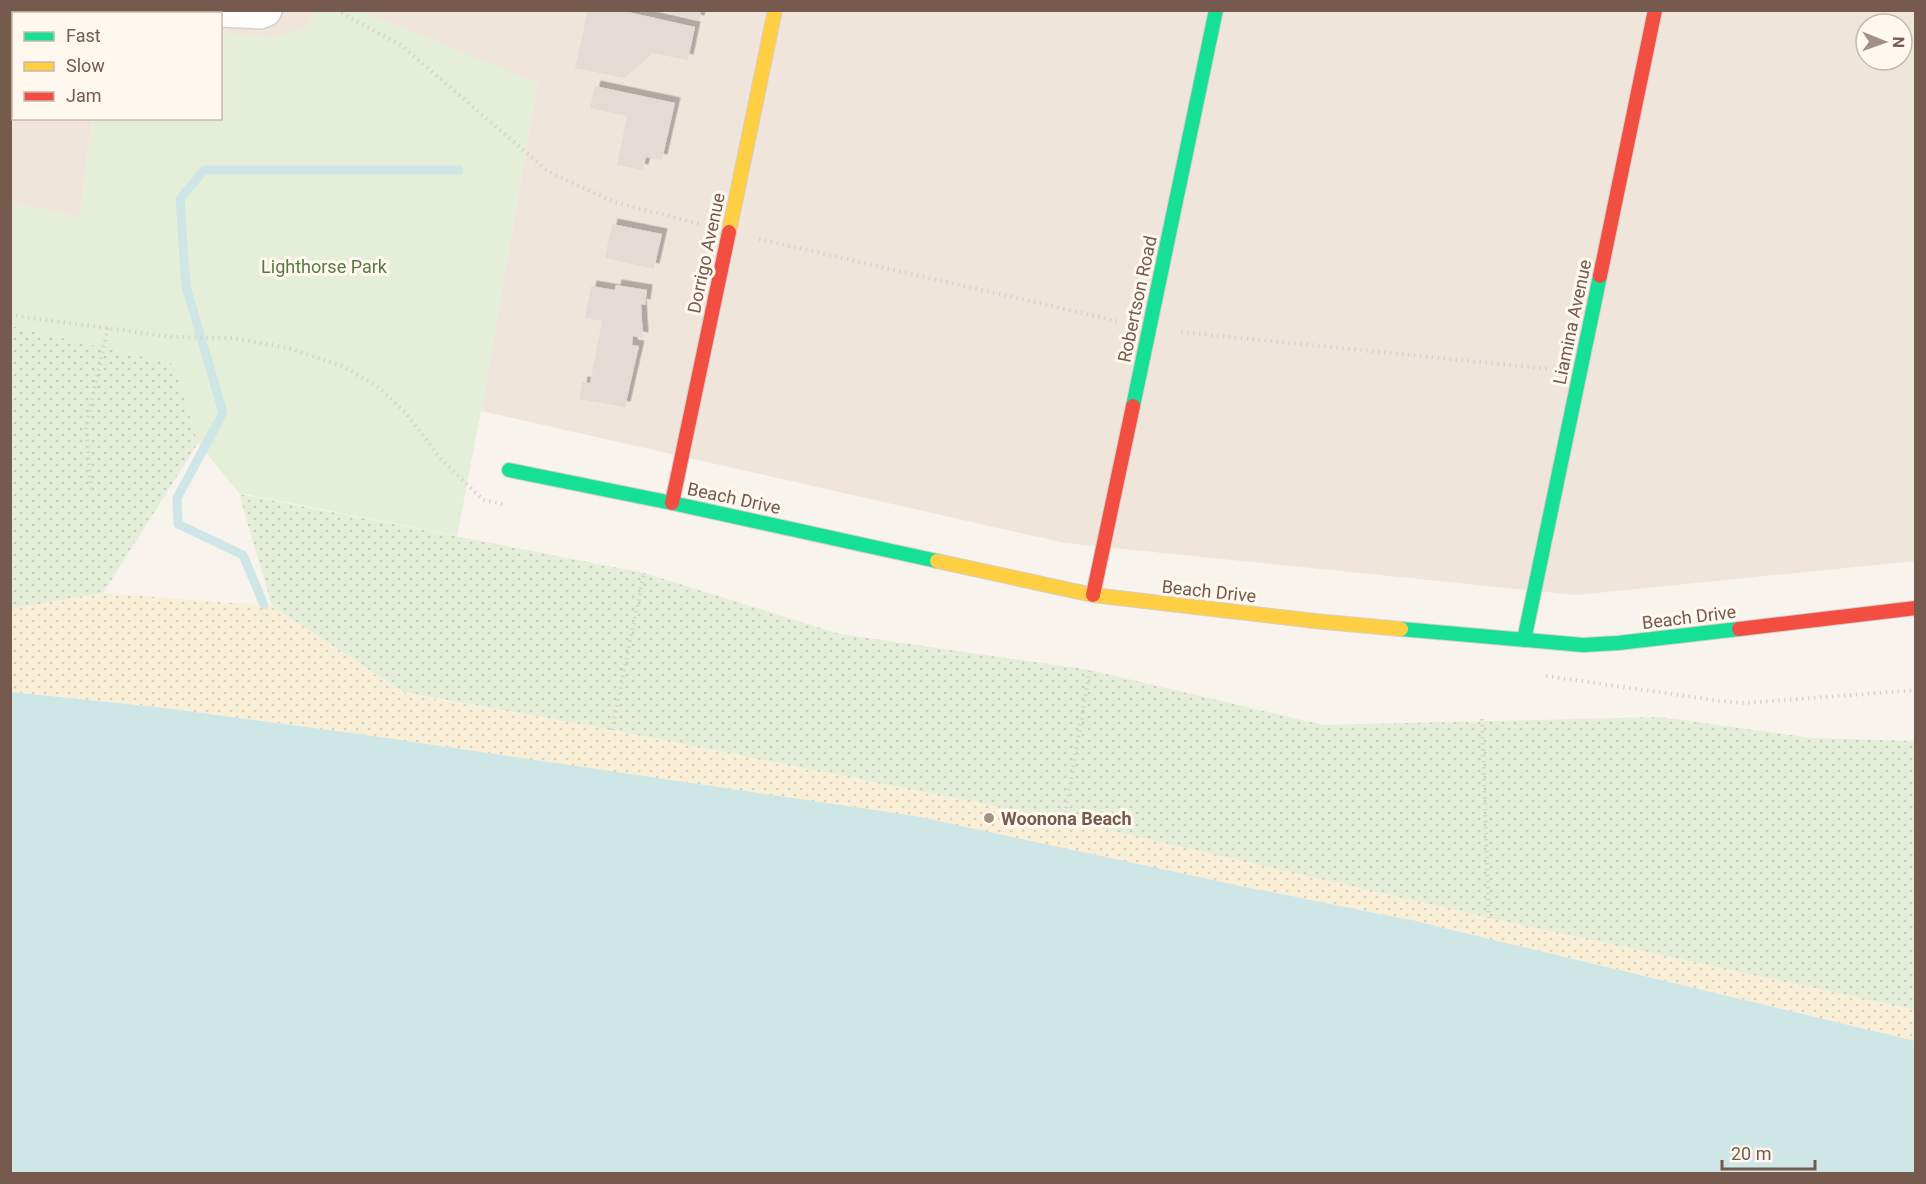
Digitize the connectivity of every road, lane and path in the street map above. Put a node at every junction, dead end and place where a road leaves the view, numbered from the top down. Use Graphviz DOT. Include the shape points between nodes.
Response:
graph roads {
  1 [pos="221,10"];
  2 [pos="265,10"];
  3 [pos="336,10"];
  4 [pos="775,10"];
  5 [pos="1216,10"];
  6 [pos="1655,10"];
  7 [pos="729,232"];
  8 [pos="10,315"];
  9 [pos="108,328"];
  10 [pos="1149,328"];
  11 [pos="233,338"];
  12 [pos="1580,372"];
  13 [pos="509,470"];
  14 [pos="91,489"];
  15 [pos="672,503"];
  16 [pos="644,573"];
  17 [pos="1093,595"];
  18 [pos="1916,608"];
  19 [pos="1524,640"];
  20 [pos="1090,670"];
  21 [pos="1482,719"];
  22 [pos="612,730"];
  23 [pos="1064,819"];
  24 [pos="1489,918"];
  1 -- 2 [label="street"];
  3 -- 7 [label="path" via="402,46 549,172 614,202"];
  4 -- 7 [label="street, Dorrigo Avenue"];
  5 -- 10 [label="street, Robertson Road"];
  6 -- 12 [label="street, Liamina Avenue"];
  7 -- 10 [label="path"];
  7 -- 15 [label="street, Dorrigo Avenue"];
  8 -- 9 [label="path"];
  9 -- 11 [label="path"];
  9 -- 14 [label="path" via="86,426"];
  10 -- 12 [label="path"];
  10 -- 17 [label="street, Robertson Road"];
  12 -- 19 [label="street, Liamina Avenue"];
  13 -- 15 [label="street, Beach Drive"];
  15 -- 17 [label="street, Beach Drive"];
  16 -- 22 [label="path"];
  17 -- 19 [label="street, Beach Drive"];
  18 -- 19 [label="street, Beach Drive" via="1618,643 1583,645"];
  20 -- 23 [label="path"];
  21 -- 24 [label="path"];
}
